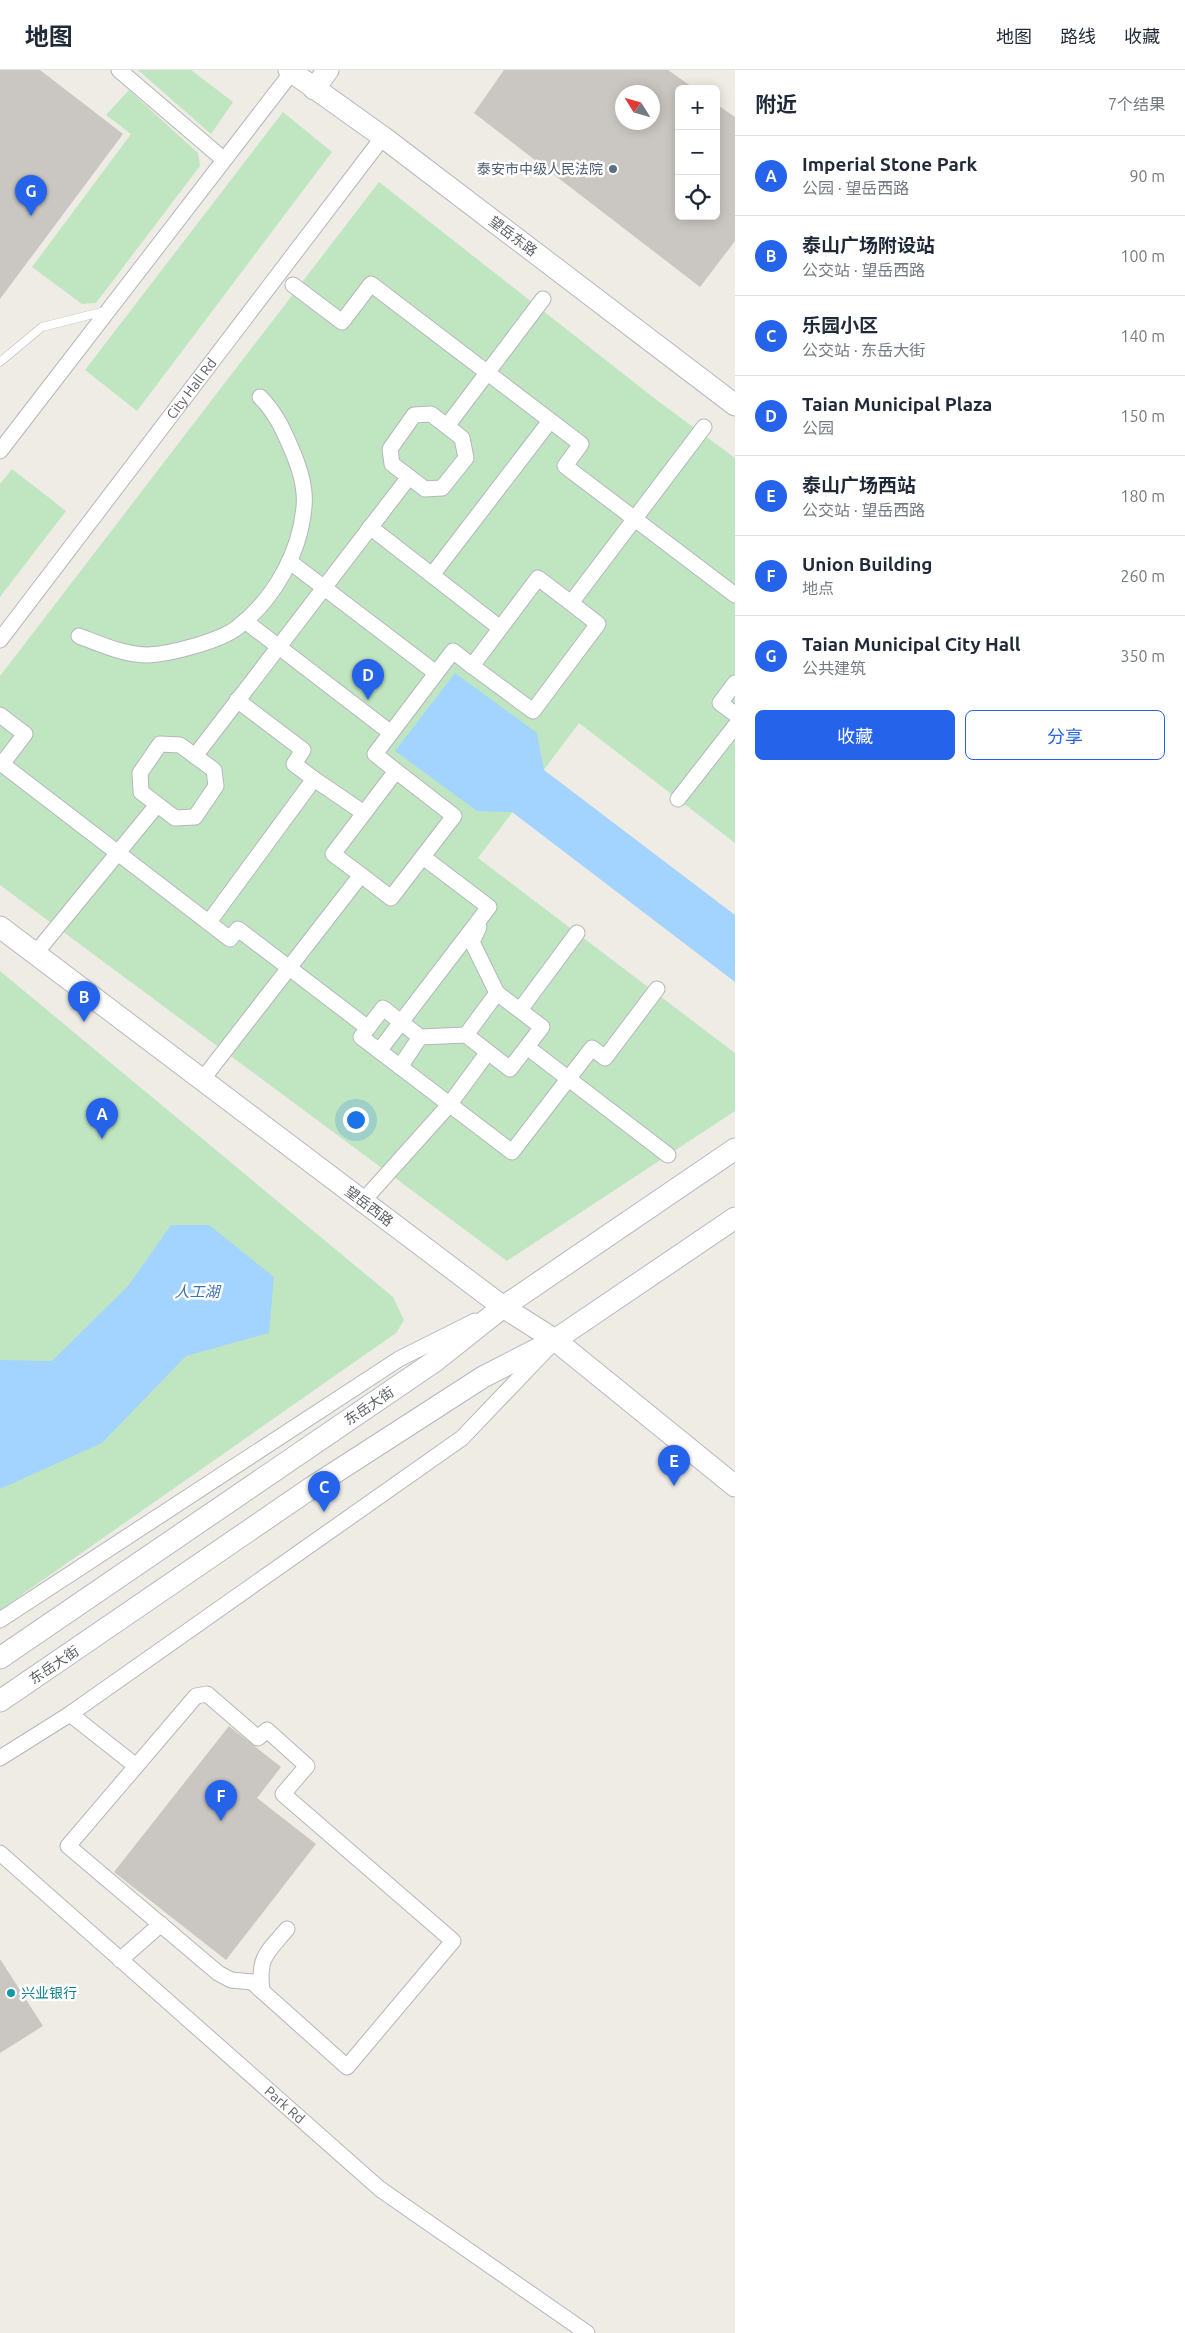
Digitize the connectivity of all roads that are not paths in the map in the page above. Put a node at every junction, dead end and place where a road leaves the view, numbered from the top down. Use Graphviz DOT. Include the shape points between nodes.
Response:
graph roads {
  1 [pos="119,70"];
  2 [pos="328,70"];
  3 [pos="291,71"];
  4 [pos="314,89"];
  5 [pos="383,137"];
  6 [pos="223,159"];
  7 [pos="293,285"];
  8 [pos="543,299"];
  9 [pos="107,311"];
  10 [pos="0,362"];
  11 [pos="487,373"];
  12 [pos="260,397"];
  13 [pos="735,406"];
  14 [pos="550,420"];
  15 [pos="447,426"];
  16 [pos="704,427"];
  17 [pos="0,451"];
  18 [pos="409,477"];
  19 [pos="634,518"];
  20 [pos="370,527"];
  21 [pos="289,561"];
  22 [pos="432,575"];
  23 [pos="324,587"];
  24 [pos="735,595"];
  25 [pos="571,603"];
  26 [pos="245,621"];
  27 [pos="500,628"];
  28 [pos="79,636"];
  29 [pos="0,640"];
  30 [pos="278,646"];
  31 [pos="472,666"];
  32 [pos="436,673"];
  33 [pos="735,683"];
  34 [pos="237,700"];
  35 [pos="735,714"];
  36 [pos="0,715"];
  37 [pos="735,726"];
  38 [pos="390,733"];
  39 [pos="195,756"];
  40 [pos="396,771"];
  41 [pos="314,779"];
  42 [pos="678,799"];
  43 [pos="157,805"];
  44 [pos="364,813"];
  45 [pos="118,852"];
  46 [pos="423,857"];
  47 [pos="361,875"];
  48 [pos="489,907"];
  49 [pos="209,922"];
  50 [pos="0,927"];
  51 [pos="577,933"];
  52 [pos="35,954"];
  53 [pos="289,968"];
  54 [pos="657,989"];
  55 [pos="497,993"];
  56 [pos="520,1010"];
  57 [pos="401,1022"];
  58 [pos="368,1028"];
  59 [pos="466,1035"];
  60 [pos="420,1037"];
  61 [pos="527,1047"];
  62 [pos="379,1051"];
  63 [pos="488,1052"];
  64 [pos="400,1067"];
  65 [pos="568,1079"];
  66 [pos="202,1080"];
  67 [pos="449,1104"];
  68 [pos="735,1149"];
  69 [pos="668,1155"];
  70 [pos="363,1201"];
  71 [pos="735,1218"];
  72 [pos="503,1307"];
  73 [pos="556,1340"];
  74 [pos="735,1486"];
  75 [pos="0,1620"];
  76 [pos="0,1658"];
  77 [pos="0,1701"];
  78 [pos="70,1714"];
  79 [pos="0,1758"];
  80 [pos="136,1766"];
  81 [pos="0,1853"];
  82 [pos="161,1924"];
  83 [pos="287,1929"];
  84 [pos="120,1960"];
  85 [pos="262,1991"];
  86 [pos="587,2333"];
  1 -- 6 [label="street"];
  2 -- 4 [label="main road"];
  3 -- 4 [label="main road, 望岳东路"];
  3 -- 6 [label="street"];
  4 -- 5 [label="main road, 望岳东路"];
  5 -- 13 [label="main road, 望岳东路"];
  5 -- 29 [label="street, City Hall Rd"];
  6 -- 9 [label="street"];
  7 -- 11 [label="street" via="342,322 371,284"];
  8 -- 11 [label="street"];
  9 -- 10 [label="lane" via="42,327"];
  9 -- 17 [label="street"];
  11 -- 14 [label="street"];
  11 -- 15 [label="street"];
  12 -- 21 [label="street" via="284,430 300,468 304,507"];
  14 -- 19 [label="street" via="581,444 565,466"];
  14 -- 22 [label="street"];
  15 -- 18 [label="street" via="462,438 466,458 442,488 426,488"];
  15 -- 18 [label="street" via="431,414 414,415 390,449 392,464"];
  16 -- 19 [label="street"];
  18 -- 20 [label="street"];
  19 -- 24 [label="street"];
  19 -- 25 [label="street"];
  20 -- 22 [label="street"];
  20 -- 23 [label="street"];
  21 -- 23 [label="street"];
  21 -- 26 [label="street" via="271,595"];
  22 -- 27 [label="street"];
  23 -- 30 [label="street"];
  23 -- 32 [label="street"];
  25 -- 27 [label="street" via="538,578"];
  25 -- 31 [label="street" via="598,624 533,712"];
  26 -- 28 [label="street" via="237,629 189,648 147,655 110,648"];
  26 -- 30 [label="street"];
  27 -- 31 [label="street"];
  30 -- 34 [label="street"];
  30 -- 38 [label="street"];
  31 -- 32 [label="street" via="453,651"];
  32 -- 38 [label="street"];
  33 -- 35 [label="street" via="720,702"];
  34 -- 39 [label="street"];
  34 -- 41 [label="street" via="303,750 294,764"];
  36 -- 45 [label="street" via="25,734 2,764"];
  37 -- 42 [label="street"];
  38 -- 40 [label="street" via="375,754"];
  39 -- 43 [label="street" via="180,745 160,744 140,773 141,792"];
  39 -- 43 [label="street" via="214,770 216,786 195,816 175,818"];
  40 -- 44 [label="street"];
  40 -- 46 [label="street" via="454,816"];
  41 -- 44 [label="street"];
  41 -- 49 [label="street"];
  43 -- 45 [label="street"];
  44 -- 47 [label="street" via="333,854"];
  45 -- 49 [label="street"];
  45 -- 52 [label="street"];
  46 -- 47 [label="street" via="391,898"];
  46 -- 48 [label="street"];
  47 -- 53 [label="street"];
  48 -- 55 [label="street" via="472,942"];
  48 -- 57 [label="street"];
  49 -- 53 [label="street" via="230,939 238,929"];
  50 -- 52 [label="main road, 望岳西路"];
  51 -- 56 [label="street"];
  52 -- 66 [label="main road, 望岳西路"];
  53 -- 58 [label="street"];
  53 -- 66 [label="street"];
  54 -- 65 [label="street" via="605,1058 592,1048"];
  55 -- 56 [label="street"];
  55 -- 59 [label="street"];
  56 -- 61 [label="street" via="542,1027"];
  57 -- 58 [label="street" via="383,1008"];
  57 -- 60 [label="street"];
  57 -- 62 [label="street"];
  58 -- 62 [label="street" via="361,1037"];
  59 -- 60 [label="street"];
  59 -- 63 [label="street"];
  60 -- 64 [label="street"];
  61 -- 63 [label="street" via="510,1069"];
  61 -- 65 [label="street"];
  62 -- 64 [label="street"];
  63 -- 67 [label="street"];
  64 -- 67 [label="street"];
  65 -- 67 [label="street" via="512,1152"];
  65 -- 69 [label="street"];
  66 -- 70 [label="main road, 望岳西路"];
  67 -- 70 [label="street"];
  68 -- 72 [label="main road, 东岳大街"];
  70 -- 72 [label="main road, 望岳西路"];
  71 -- 73 [label="main road, 东岳大街"];
  72 -- 73 [label="main road, 望岳西路"];
  72 -- 75 [label="street" via="399,1359"];
  72 -- 76 [label="main road, 东岳大街" via="435,1361"];
  73 -- 74 [label="main road, 望岳西路"];
  73 -- 77 [label="main road, 东岳大街" via="483,1377 311,1488"];
  73 -- 78 [label="street" via="462,1438"];
  78 -- 79 [label="street"];
  78 -- 80 [label="street"];
  80 -- 82 [label="street" via="68,1846"];
  80 -- 85 [label="street" via="196,1696 207,1694 258,1738 267,1730 308,1766 283,1794 453,1941 346,2067"];
  81 -- 84 [label="street, Park Rd"];
  82 -- 84 [label="street"];
  82 -- 85 [label="street" via="218,1973 231,1980 252,1982"];
  83 -- 85 [label="street" via="266,1953 260,1969"];
  84 -- 86 [label="street, Park Rd" via="380,2189"];
}
